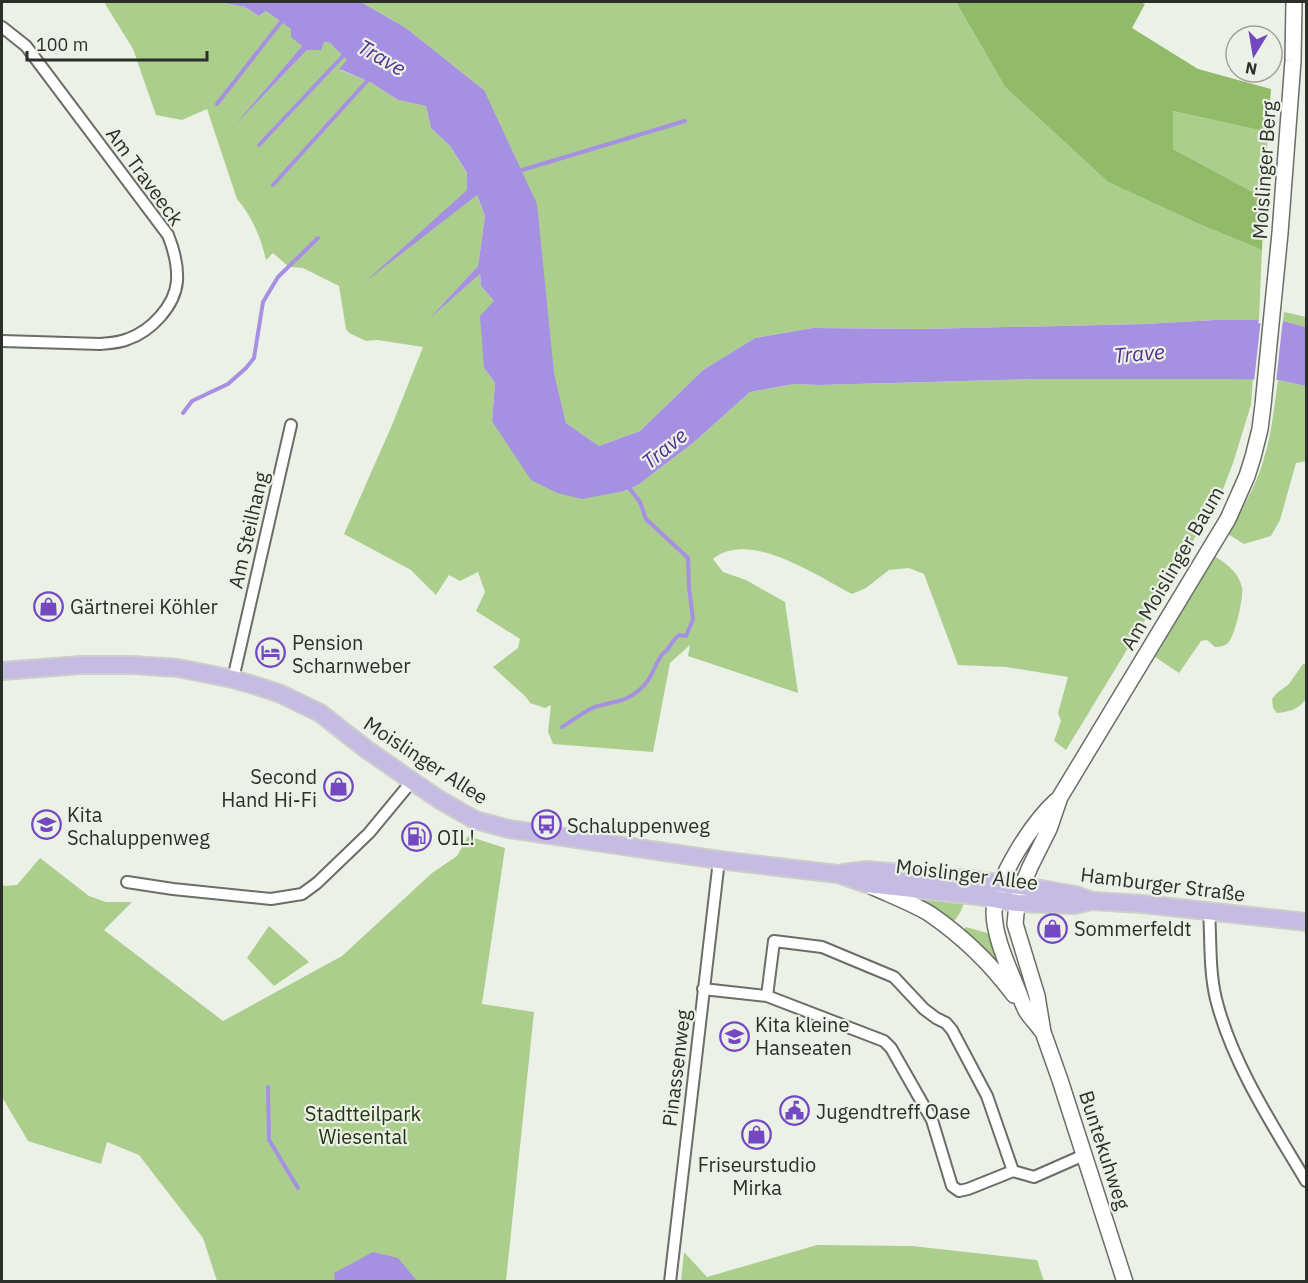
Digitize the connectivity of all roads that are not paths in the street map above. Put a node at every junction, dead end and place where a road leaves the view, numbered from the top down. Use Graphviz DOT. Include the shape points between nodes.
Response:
graph roads {
  1 [pos="1294,2"];
  2 [pos="2,27"];
  3 [pos="1274,306"];
  4 [pos="2,342"];
  5 [pos="291,425"];
  6 [pos="2,672"];
  7 [pos="233,679"];
  8 [pos="412,781"];
  9 [pos="1060,797"];
  10 [pos="719,860"];
  11 [pos="838,874"];
  12 [pos="980,881"];
  13 [pos="127,882"];
  14 [pos="867,884"];
  15 [pos="1022,886"];
  16 [pos="999,892"];
  17 [pos="1092,901"];
  18 [pos="1017,903"];
  19 [pos="1209,911"];
  20 [pos="1306,922"];
  21 [pos="704,988"];
  22 [pos="766,996"];
  23 [pos="1027,1012"];
  24 [pos="1043,1032"];
  25 [pos="1084,1155"];
  26 [pos="1013,1171"];
  27 [pos="1306,1181"];
  28 [pos="670,1281"];
  29 [pos="1125,1281"];
  1 -- 3 [label="main road, Moislinger Berg"];
  2 -- 4 [label="street, Am Traveeck" via="26,46 168,235 174,250 177,283 161,317 129,339 100,344"];
  3 -- 9 [label="main road, Am Moislinger Baum" via="1260,429 1247,476 1228,519"];
  5 -- 7 [label="street, Am Steilhang"];
  6 -- 7 [label="main road, Moislinger Allee" via="132,665 178,668"];
  7 -- 8 [label="main road, Moislinger Allee" via="281,694 320,713"];
  8 -- 10 [label="main road, Moislinger Allee" via="487,824"];
  8 -- 13 [label="street" via="369,833 302,894 271,899"];
  9 -- 15 [label="main road, Am Moislinger Baum"];
  9 -- 16 [label="main road, Am Moislinger Baum" via="1031,831"];
  10 -- 11 [label="main road, Moislinger Allee"];
  10 -- 21 [label="street, Pinassenweg"];
  11 -- 12 [label="main road, Moislinger Allee" via="867,870"];
  11 -- 14 [label="main road, Moislinger Allee"];
  12 -- 16 [label="main road, Hamburger Straße"];
  14 -- 16 [label="main road, Moislinger Allee" via="968,895"];
  14 -- 23 [label="main road" via="928,913 954,933 1000,977"];
  15 -- 16 [label="main road, Hamburger Straße"];
  15 -- 17 [label="main road, Hamburger Straße"];
  15 -- 18 [label="main road, Am Moislinger Baum"];
  16 -- 18 [label="main road, Moislinger Allee"];
  16 -- 23 [label="main road, Buntekuhweg" via="995,924"];
  17 -- 18 [label="main road, Moislinger Allee" via="1074,906"];
  17 -- 19 [label="main road, Hamburger Straße"];
  18 -- 24 [label="main road, Buntekuhweg" via="1015,924 1037,996"];
  19 -- 20 [label="main road, Hamburger Straße"];
  19 -- 27 [label="street" via="1212,976 1232,1048"];
  21 -- 22 [label="street"];
  21 -- 28 [label="street, Pinassenweg"];
  22 -- 26 [label="street" via="884,1041 891,1048 932,1120 952,1186 959,1191"];
  22 -- 26 [label="street" via="774,940 822,947 894,977 924,1009 952,1030 987,1096"];
  23 -- 24 [label="main road, Buntekuhweg"];
  24 -- 25 [label="main road, Buntekuhweg"];
  25 -- 26 [label="street" via="1034,1177"];
  25 -- 29 [label="main road, Buntekuhweg"];
}
